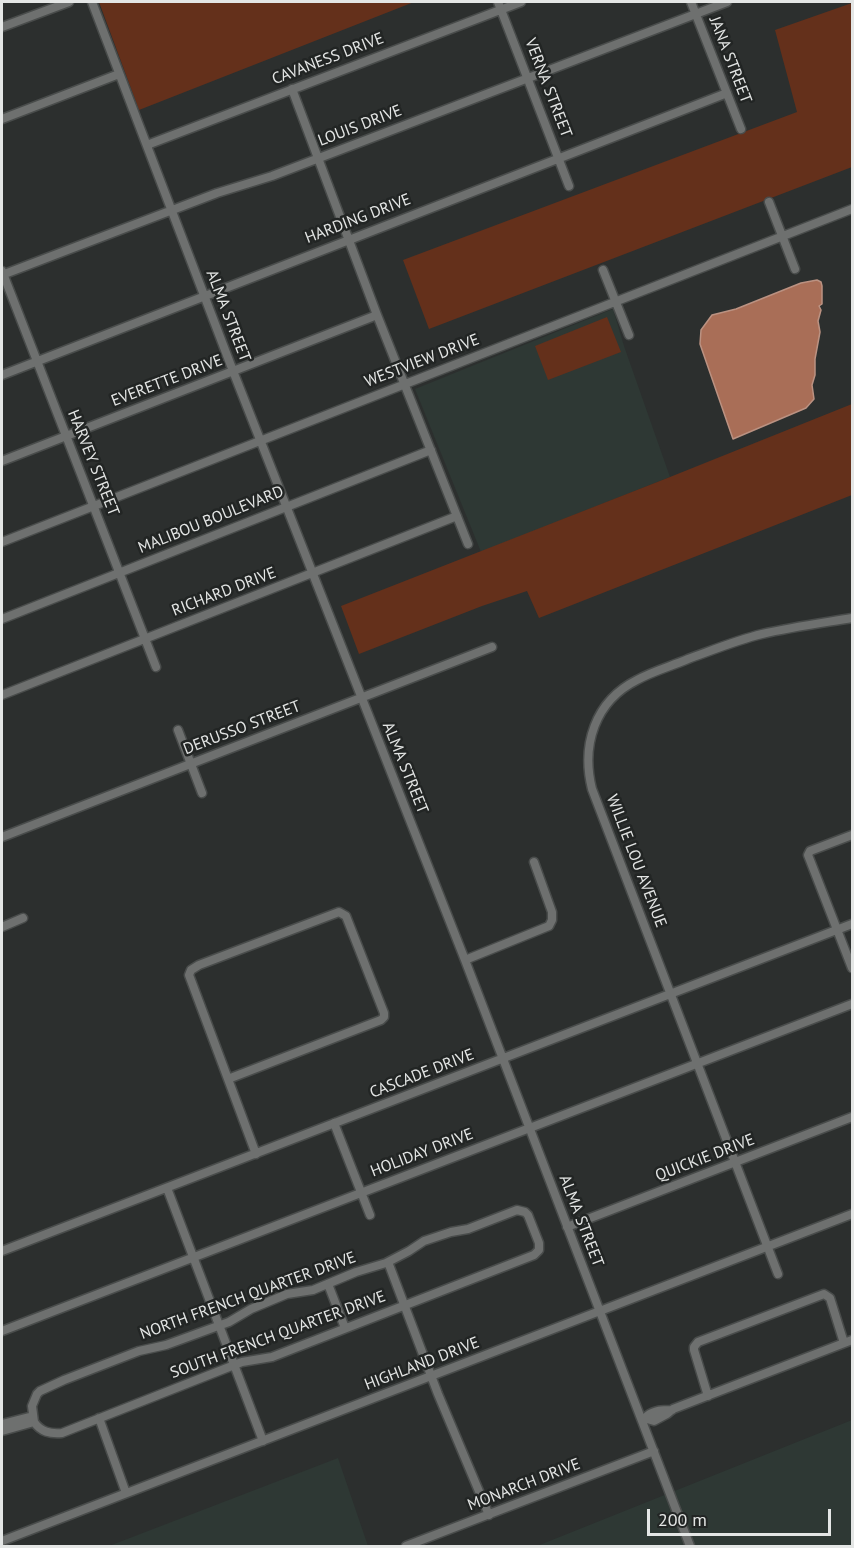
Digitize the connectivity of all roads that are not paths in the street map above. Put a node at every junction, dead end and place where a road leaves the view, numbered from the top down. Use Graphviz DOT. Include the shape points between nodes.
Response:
graph roads {
  1 [pos="69,2"];
  2 [pos="92,2"];
  3 [pos="521,2"];
  4 [pos="691,2"];
  5 [pos="727,2"];
  6 [pos="500,5"];
  7 [pos="696,14"];
  8 [pos="2,27"];
  9 [pos="119,74"];
  10 [pos="528,78"];
  11 [pos="292,90"];
  12 [pos="727,93"];
  13 [pos="2,119"];
  14 [pos="741,129"];
  15 [pos="147,145"];
  16 [pos="317,158"];
  17 [pos="558,158"];
  18 [pos="569,186"];
  19 [pos="769,202"];
  20 [pos="852,208"];
  21 [pos="172,210"];
  22 [pos="782,236"];
  23 [pos="349,239"];
  24 [pos="603,270"];
  25 [pos="795,270"];
  26 [pos="2,273"];
  27 [pos="204,296"];
  28 [pos="615,302"];
  29 [pos="377,315"];
  30 [pos="629,335"];
  31 [pos="36,361"];
  32 [pos="233,371"];
  33 [pos="2,375"];
  34 [pos="405,384"];
  35 [pos="66,436"];
  36 [pos="261,440"];
  37 [pos="431,450"];
  38 [pos="2,461"];
  39 [pos="93,506"];
  40 [pos="287,507"];
  41 [pos="458,516"];
  42 [pos="2,542"];
  43 [pos="468,544"];
  44 [pos="120,572"];
  45 [pos="313,573"];
  46 [pos="852,618"];
  47 [pos="2,619"];
  48 [pos="145,639"];
  49 [pos="492,646"];
  50 [pos="156,666"];
  51 [pos="2,695"];
  52 [pos="362,698"];
  53 [pos="178,730"];
  54 [pos="191,764"];
  55 [pos="202,793"];
  56 [pos="852,835"];
  57 [pos="2,837"];
  58 [pos="534,862"];
  59 [pos="23,918"];
  60 [pos="852,924"];
  61 [pos="2,927"];
  62 [pos="838,930"];
  63 [pos="465,960"];
  64 [pos="852,968"];
  65 [pos="671,994"];
  66 [pos="852,1004"];
  67 [pos="503,1059"];
  68 [pos="698,1064"];
  69 [pos="228,1079"];
  70 [pos="852,1117"];
  71 [pos="334,1123"];
  72 [pos="529,1128"];
  73 [pos="256,1154"];
  74 [pos="736,1162"];
  75 [pos="167,1188"];
  76 [pos="361,1192"];
  77 [pos="852,1214"];
  78 [pos="370,1215"];
  79 [pos="567,1227"];
  80 [pos="767,1247"];
  81 [pos="539,1250"];
  82 [pos="2,1251"];
  83 [pos="193,1257"];
  84 [pos="388,1262"];
  85 [pos="778,1274"];
  86 [pos="328,1284"];
  87 [pos="405,1306"];
  88 [pos="600,1311"];
  89 [pos="219,1325"];
  90 [pos="345,1328"];
  91 [pos="2,1331"];
  92 [pos="848,1342"];
  93 [pos="234,1366"];
  94 [pos="431,1376"];
  95 [pos="708,1396"];
  96 [pos="99,1418"];
  97 [pos="33,1419"];
  98 [pos="644,1420"];
  99 [pos="2,1424"];
  100 [pos="2,1431"];
  101 [pos="263,1441"];
  102 [pos="654,1451"];
  103 [pos="126,1493"];
  104 [pos="489,1515"];
  105 [pos="2,1541"];
  106 [pos="406,1546"];
  107 [pos="690,1546"];
  1 -- 8 [label="street"];
  2 -- 9 [label="street, ALMA STREET"];
  3 -- 6 [label="street, CAVANESS DRIVE"];
  4 -- 7 [label="street, JANA STREET"];
  5 -- 7 [label="street, LOUIS DRIVE"];
  6 -- 10 [label="street, VERNA STREET"];
  6 -- 11 [label="street, CAVANESS DRIVE"];
  7 -- 10 [label="street, LOUIS DRIVE"];
  7 -- 12 [label="street, JANA STREET"];
  9 -- 13 [label="street"];
  9 -- 15 [label="street, ALMA STREET"];
  10 -- 16 [label="street, LOUIS DRIVE"];
  10 -- 17 [label="street, VERNA STREET"];
  11 -- 15 [label="street, CAVANESS DRIVE"];
  11 -- 16 [label="street"];
  12 -- 14 [label="street, JANA STREET"];
  12 -- 17 [label="street, HARDING DRIVE"];
  15 -- 21 [label="street, ALMA STREET"];
  16 -- 21 [label="street, LOUIS DRIVE"];
  16 -- 23 [label="street"];
  17 -- 18 [label="street, VERNA STREET"];
  17 -- 23 [label="street, HARDING DRIVE"];
  19 -- 22 [label="street"];
  20 -- 22 [label="street, WESTVIEW DRIVE"];
  21 -- 26 [label="street, LOUIS DRIVE"];
  21 -- 27 [label="street, ALMA STREET"];
  22 -- 25 [label="street"];
  22 -- 28 [label="street, WESTVIEW DRIVE"];
  23 -- 27 [label="street, HARDING DRIVE"];
  23 -- 29 [label="street"];
  24 -- 28 [label="street"];
  26 -- 31 [label="street, HARVEY STREET"];
  27 -- 31 [label="street, HARDING DRIVE"];
  27 -- 32 [label="street, ALMA STREET"];
  28 -- 30 [label="street"];
  28 -- 34 [label="street, WESTVIEW DRIVE"];
  29 -- 32 [label="street, EVERETTE DRIVE"];
  29 -- 34 [label="street"];
  31 -- 33 [label="street, HARDING DRIVE"];
  31 -- 35 [label="street, HARVEY STREET"];
  32 -- 35 [label="street, EVERETTE DRIVE"];
  32 -- 36 [label="street, ALMA STREET"];
  34 -- 36 [label="street, WESTVIEW DRIVE"];
  34 -- 37 [label="street"];
  35 -- 38 [label="street, EVERETTE DRIVE"];
  35 -- 39 [label="street, HARVEY STREET"];
  36 -- 39 [label="street, WESTVIEW DRIVE"];
  36 -- 40 [label="street, ALMA STREET"];
  37 -- 40 [label="street, MALIBOU BOULEVARD"];
  37 -- 41 [label="street"];
  39 -- 42 [label="street, WESTVIEW DRIVE"];
  39 -- 44 [label="street, HARVEY STREET"];
  40 -- 44 [label="street, MALIBOU BOULEVARD"];
  40 -- 45 [label="street, ALMA STREET"];
  41 -- 43 [label="street"];
  41 -- 45 [label="street, RICHARD DRIVE"];
  44 -- 47 [label="street, MALIBOU BOULEVARD"];
  44 -- 48 [label="street, HARVEY STREET"];
  45 -- 48 [label="street, RICHARD DRIVE"];
  45 -- 52 [label="street, ALMA STREET"];
  46 -- 65 [label="street, WILLIE LOU AVENUE" via="746,638 645,676 618,693 598,719 588,751 592,789"];
  48 -- 50 [label="street, HARVEY STREET"];
  48 -- 51 [label="street, RICHARD DRIVE"];
  49 -- 52 [label="street, DERUSSO STREET"];
  52 -- 54 [label="street, DERUSSO STREET"];
  52 -- 63 [label="street, ALMA STREET"];
  53 -- 54 [label="street"];
  54 -- 55 [label="street"];
  54 -- 57 [label="street, DERUSSO STREET"];
  56 -- 62 [label="street" via="808,855"];
  58 -- 63 [label="street" via="552,912 549,926"];
  59 -- 61 [label="street"];
  60 -- 62 [label="street, CASCADE DRIVE"];
  62 -- 64 [label="street"];
  62 -- 65 [label="street, CASCADE DRIVE"];
  63 -- 67 [label="street, ALMA STREET"];
  65 -- 67 [label="street, CASCADE DRIVE"];
  65 -- 68 [label="street, WILLIE LOU AVENUE"];
  66 -- 68 [label="street, HOLIDAY DRIVE"];
  67 -- 71 [label="street, CASCADE DRIVE"];
  67 -- 72 [label="street, ALMA STREET"];
  68 -- 72 [label="street, HOLIDAY DRIVE"];
  68 -- 74 [label="street, WILLIE LOU AVENUE"];
  69 -- 69 [label="street" via="189,975 191,970 342,912 384,1017"];
  69 -- 73 [label="street"];
  70 -- 74 [label="street, QUICKIE DRIVE"];
  71 -- 73 [label="street, CASCADE DRIVE"];
  71 -- 76 [label="street"];
  72 -- 76 [label="street, HOLIDAY DRIVE"];
  72 -- 79 [label="street, ALMA STREET"];
  73 -- 75 [label="street, CASCADE DRIVE"];
  74 -- 79 [label="street, QUICKIE DRIVE"];
  74 -- 80 [label="street, WILLIE LOU AVENUE"];
  75 -- 82 [label="street, CASCADE DRIVE"];
  75 -- 83 [label="street"];
  76 -- 78 [label="street"];
  76 -- 83 [label="street, HOLIDAY DRIVE"];
  77 -- 80 [label="street, HIGHLAND DRIVE"];
  79 -- 88 [label="street, ALMA STREET"];
  80 -- 85 [label="street, WILLIE LOU AVENUE"];
  80 -- 88 [label="street, HIGHLAND DRIVE"];
  81 -- 84 [label="street, NORTH FRENCH QUARTER DRIVE" via="528,1215 517,1210 424,1241"];
  81 -- 87 [label="street, SOUTH FRENCH QUARTER DRIVE"];
  83 -- 89 [label="street"];
  83 -- 91 [label="street, HOLIDAY DRIVE"];
  84 -- 86 [label="street, NORTH FRENCH QUARTER DRIVE"];
  84 -- 87 [label="street"];
  86 -- 89 [label="street, NORTH FRENCH QUARTER DRIVE" via="287,1294"];
  86 -- 90 [label="street"];
  87 -- 90 [label="street, SOUTH FRENCH QUARTER DRIVE"];
  87 -- 94 [label="street"];
  88 -- 94 [label="street, HIGHLAND DRIVE"];
  88 -- 98 [label="street, ALMA STREET"];
  89 -- 93 [label="street"];
  89 -- 97 [label="street, NORTH FRENCH QUARTER DRIVE" via="40,1390 34,1400"];
  90 -- 93 [label="street, SOUTH FRENCH QUARTER DRIVE" via="272,1357"];
  92 -- 95 [label="street"];
  92 -- 95 [label="street" via="830,1298 824,1294 698,1342 694,1350"];
  93 -- 96 [label="street, SOUTH FRENCH QUARTER DRIVE"];
  93 -- 101 [label="street"];
  94 -- 101 [label="street, HIGHLAND DRIVE"];
  94 -- 104 [label="street"];
  95 -- 98 [label="street" via="654,1421"];
  96 -- 97 [label="street, SOUTH FRENCH QUARTER DRIVE" via="56,1434 44,1431"];
  96 -- 103 [label="street"];
  97 -- 99 [label="street"];
  97 -- 100 [label="street"];
  98 -- 102 [label="street, ALMA STREET"];
  101 -- 103 [label="street, HIGHLAND DRIVE"];
  102 -- 104 [label="street, MONARCH DRIVE"];
  102 -- 107 [label="street, ALMA STREET"];
  103 -- 105 [label="street, HIGHLAND DRIVE"];
  104 -- 106 [label="street, MONARCH DRIVE"];
}
